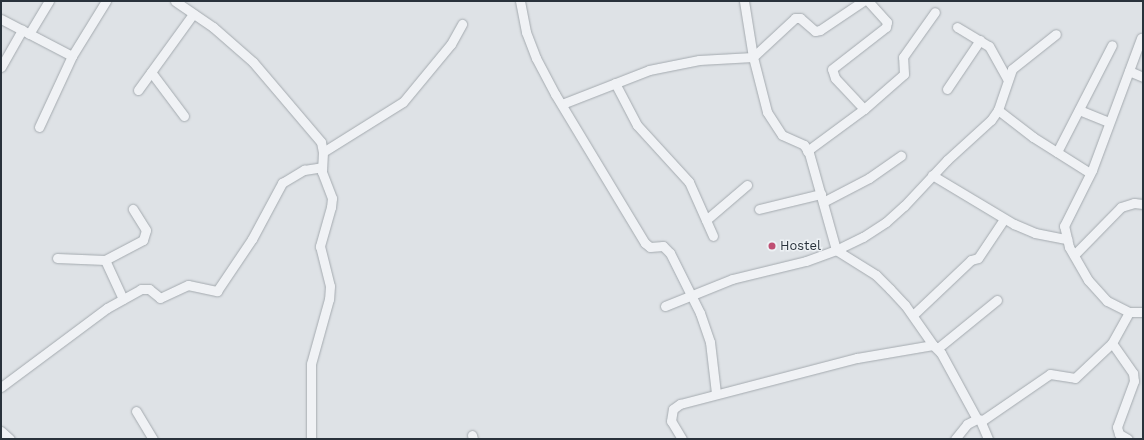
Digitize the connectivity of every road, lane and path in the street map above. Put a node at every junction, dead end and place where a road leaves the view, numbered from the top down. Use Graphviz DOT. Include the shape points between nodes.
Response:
graph roads {
  1 [pos="49,1"];
  2 [pos="106,1"];
  3 [pos="174,1"];
  4 [pos="520,1"];
  5 [pos="744,1"];
  6 [pos="863,1"];
  7 [pos="868,1"];
  8 [pos="935,12"];
  9 [pos="193,14"];
  10 [pos="1,20"];
  11 [pos="462,24"];
  12 [pos="957,27"];
  13 [pos="25,32"];
  14 [pos="1056,34"];
  15 [pos="1141,38"];
  16 [pos="980,40"];
  17 [pos="1112,45"];
  18 [pos="72,56"];
  19 [pos="753,57"];
  20 [pos="1,67"];
  21 [pos="1129,71"];
  22 [pos="151,72"];
  23 [pos="1143,77"];
  24 [pos="1007,78"];
  25 [pos="615,83"];
  26 [pos="947,89"];
  27 [pos="138,90"];
  28 [pos="562,104"];
  29 [pos="864,109"];
  30 [pos="998,110"];
  31 [pos="1079,110"];
  32 [pos="184,116"];
  33 [pos="1109,122"];
  34 [pos="39,127"];
  35 [pos="808,151"];
  36 [pos="323,152"];
  37 [pos="1057,152"];
  38 [pos="901,156"];
  39 [pos="322,167"];
  40 [pos="1090,173"];
  41 [pos="932,175"];
  42 [pos="747,185"];
  43 [pos="822,198"];
  44 [pos="1143,204"];
  45 [pos="132,209"];
  46 [pos="759,209"];
  47 [pos="1004,219"];
  48 [pos="706,220"];
  49 [pos="713,236"];
  50 [pos="1066,239"];
  51 [pos="836,250"];
  52 [pos="1074,255"];
  53 [pos="57,258"];
  54 [pos="106,260"];
  55 [pos="690,295"];
  56 [pos="123,299"];
  57 [pos="997,300"];
  58 [pos="665,306"];
  59 [pos="1129,312"];
  60 [pos="1143,312"];
  61 [pos="913,315"];
  62 [pos="1112,343"];
  63 [pos="935,346"];
  64 [pos="1138,382"];
  65 [pos="1,386"];
  66 [pos="716,393"];
  67 [pos="136,411"];
  68 [pos="979,420"];
  69 [pos="1,431"];
  70 [pos="10,439"];
  71 [pos="153,439"];
  72 [pos="311,439"];
  73 [pos="682,439"];
  74 [pos="955,439"];
  75 [pos="988,439"];
  76 [pos="1128,439"];
  1 -- 13 [label="street"];
  2 -- 18 [label="street"];
  3 -- 9 [label="street"];
  4 -- 28 [label="street" via="526,32 536,58"];
  5 -- 19 [label="street"];
  6 -- 19 [label="street" via="820,30 815,31 800,18 795,18"];
  7 -- 29 [label="street" via="887,22 886,27 832,69 835,78"];
  8 -- 29 [label="street" via="903,57 904,74"];
  9 -- 22 [label="street"];
  9 -- 36 [label="street" via="253,62 317,137"];
  10 -- 13 [label="street"];
  11 -- 36 [label="street" via="451,44 403,102"];
  12 -- 16 [label="street"];
  13 -- 18 [label="street"];
  13 -- 20 [label="street"];
  14 -- 24 [label="street" via="1012,69"];
  15 -- 21 [label="street"];
  16 -- 24 [label="street" via="993,50"];
  16 -- 26 [label="street"];
  17 -- 31 [label="street"];
  18 -- 34 [label="street"];
  19 -- 25 [label="street" via="675,64 649,70"];
  19 -- 35 [label="street" via="767,112 776,127 789,140 804,145"];
  21 -- 23 [label="street"];
  21 -- 33 [label="street"];
  22 -- 27 [label="street"];
  22 -- 32 [label="street"];
  24 -- 30 [label="street"];
  25 -- 28 [label="street"];
  25 -- 48 [label="street" via="637,125 684,175"];
  28 -- 55 [label="street" via="645,243 650,247 665,246"];
  29 -- 35 [label="street"];
  30 -- 37 [label="street"];
  30 -- 41 [label="street"];
  31 -- 33 [label="street"];
  31 -- 37 [label="street"];
  33 -- 40 [label="street"];
  35 -- 43 [label="street"];
  36 -- 39 [label="street"];
  37 -- 40 [label="street"];
  38 -- 43 [label="street" via="869,178"];
  39 -- 56 [label="street" via="304,170 282,183 252,239 217,291 188,285 160,298 146,288"];
  39 -- 72 [label="street" via="332,198 332,207 320,246 330,286 329,300 311,364"];
  40 -- 50 [label="street" via="1066,218"];
  41 -- 47 [label="street"];
  41 -- 51 [label="street" via="886,222"];
  42 -- 48 [label="street"];
  43 -- 46 [label="street"];
  43 -- 51 [label="street"];
  44 -- 52 [label="street" via="1134,203 1121,207"];
  45 -- 54 [label="street" via="146,230 145,237"];
  47 -- 50 [label="street" via="1035,233"];
  47 -- 61 [label="street" via="978,258 971,260"];
  48 -- 49 [label="street"];
  50 -- 52 [label="street"];
  51 -- 55 [label="street" via="806,261 732,279"];
  51 -- 61 [label="street" via="876,275"];
  52 -- 59 [label="street" via="1100,295"];
  53 -- 54 [label="street"];
  54 -- 56 [label="street"];
  55 -- 58 [label="street"];
  55 -- 66 [label="street" via="710,342"];
  56 -- 65 [label="street"];
  57 -- 63 [label="street"];
  59 -- 60 [label="street"];
  59 -- 62 [label="street"];
  61 -- 63 [label="street"];
  62 -- 64 [label="street"];
  62 -- 68 [label="street" via="1075,378 1050,374"];
  63 -- 66 [label="street" via="857,358"];
  63 -- 68 [label="street"];
  64 -- 76 [label="street" via="1117,428 1119,434"];
  66 -- 73 [label="street" via="680,404 673,409 671,421"];
  67 -- 71 [label="street"];
  68 -- 74 [label="street" via="967,424"];
  68 -- 75 [label="street"];
  69 -- 70 [label="street"];
}
